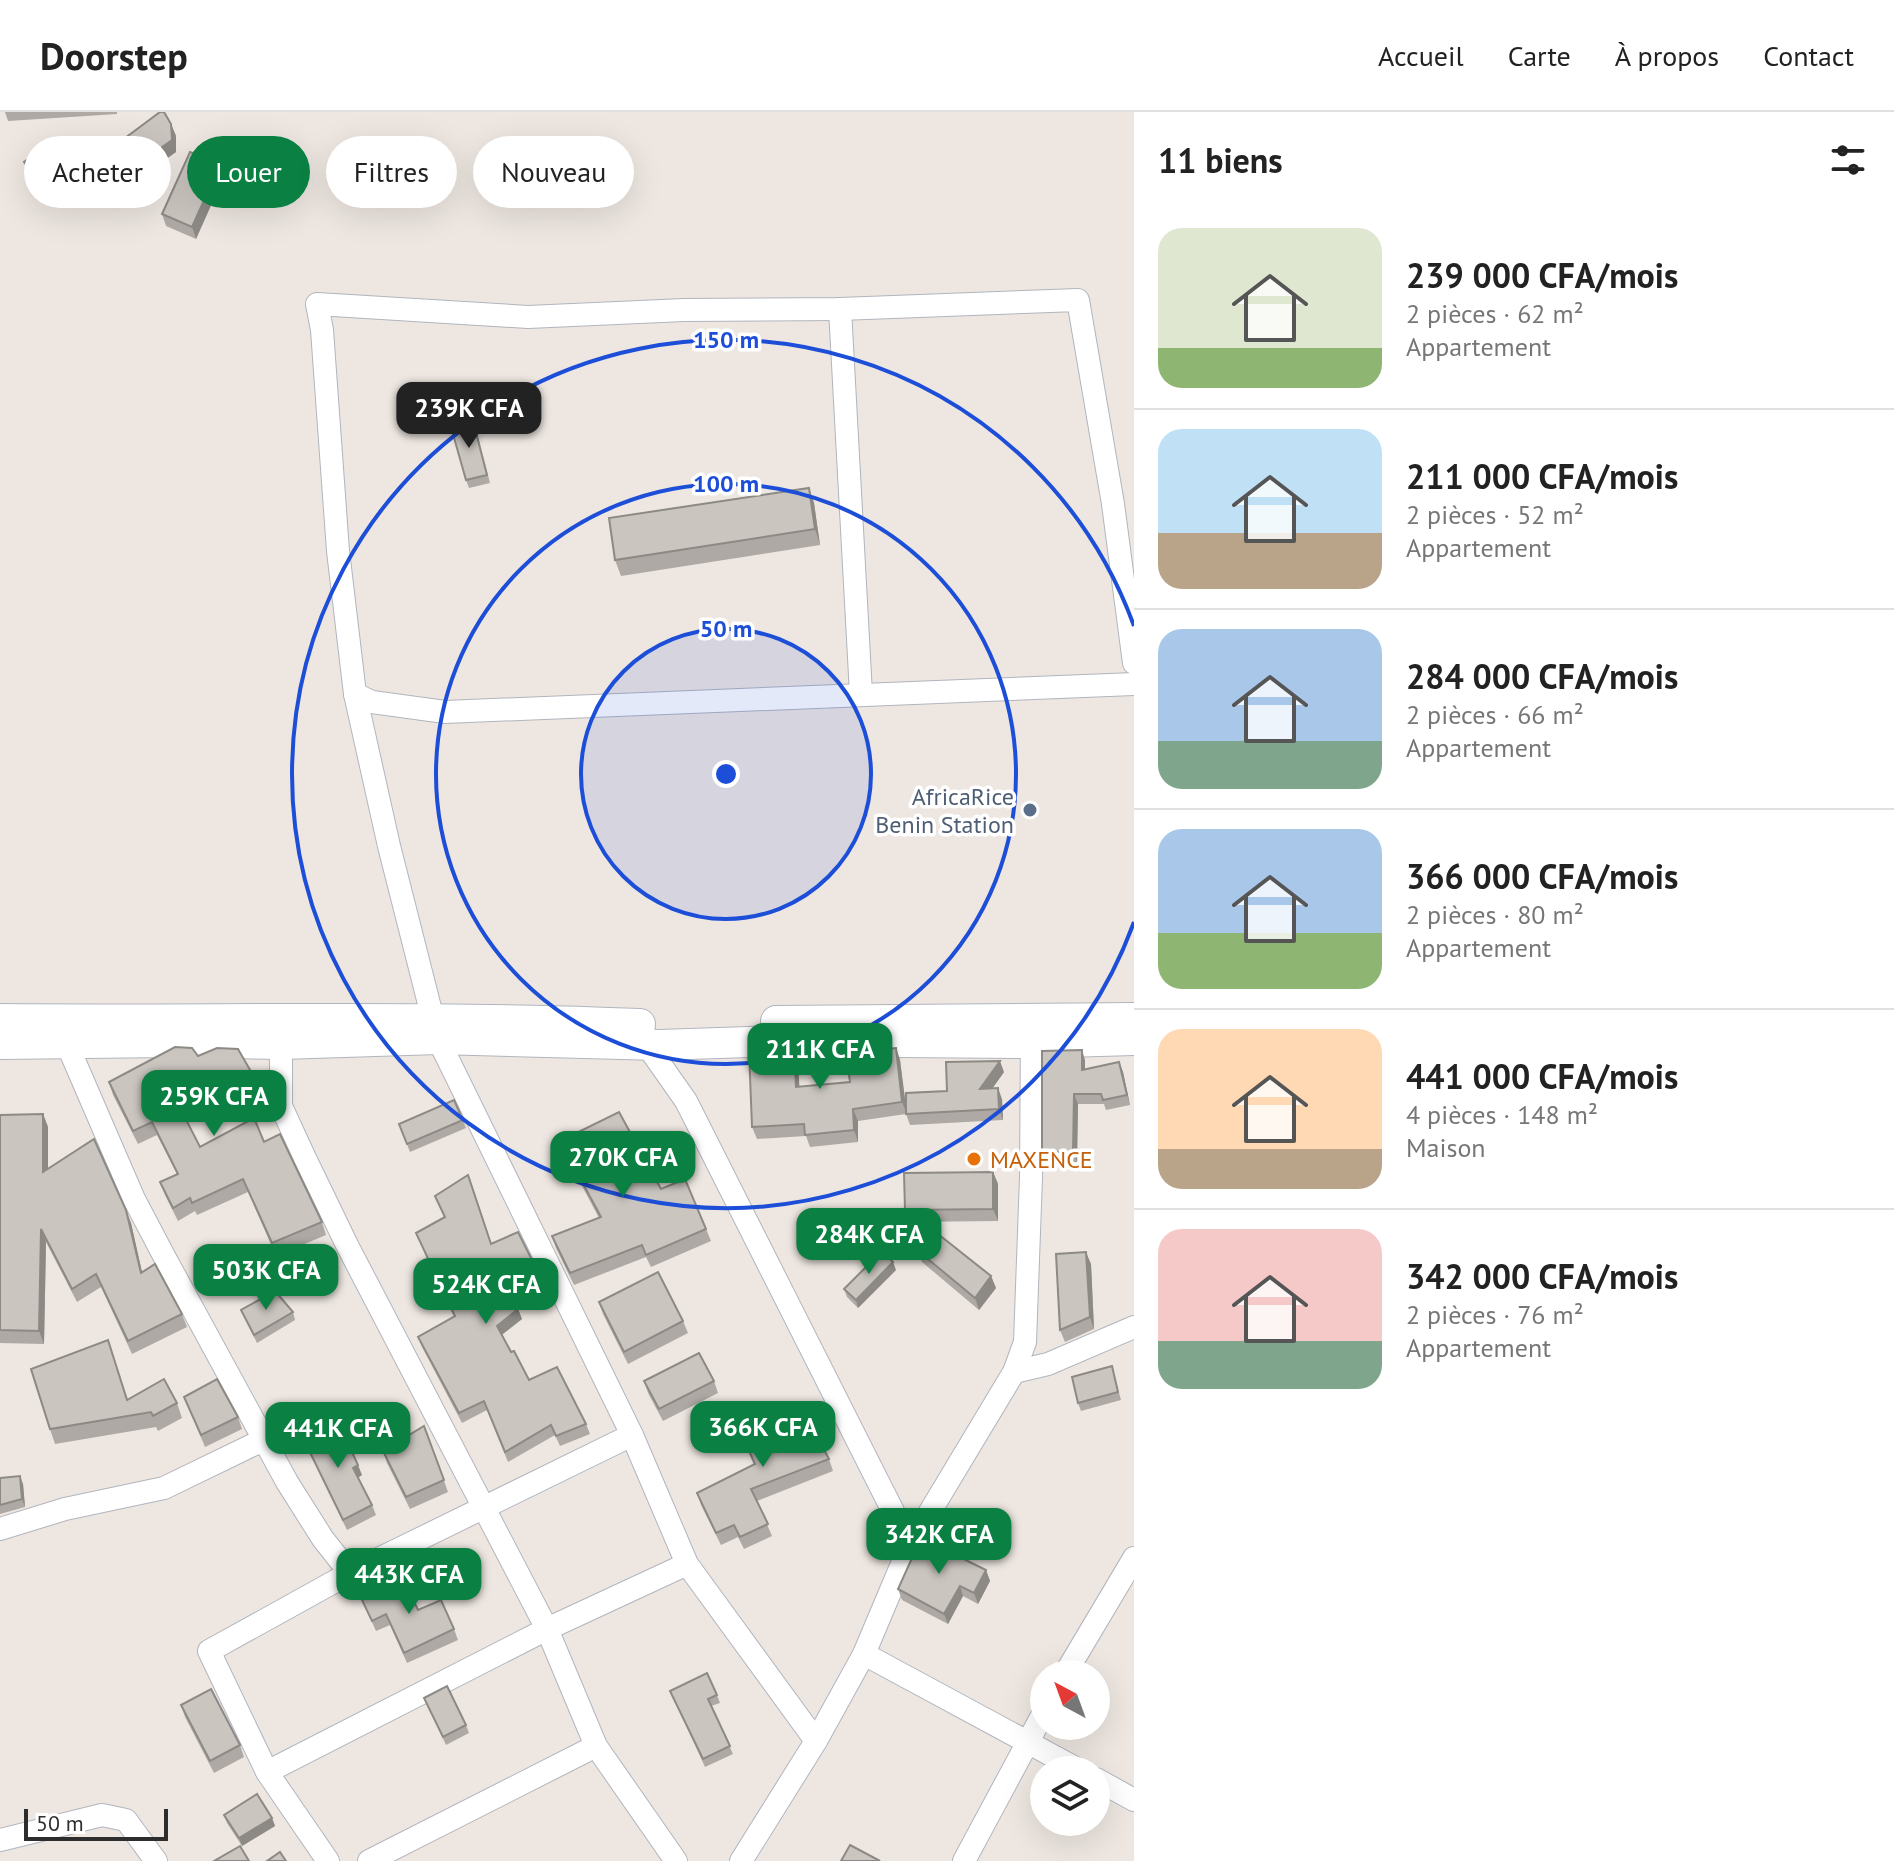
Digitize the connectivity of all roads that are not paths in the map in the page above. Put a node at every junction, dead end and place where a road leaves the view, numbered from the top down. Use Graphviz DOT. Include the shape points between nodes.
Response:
graph roads {
  1 [pos="840,309"];
  2 [pos="1134,663"];
  3 [pos="1134,684"];
  4 [pos="355,694"];
  5 [pos="861,694"];
  6 [pos="1134,1018"];
  7 [pos="0,1019"];
  8 [pos="435,1029"];
  9 [pos="1032,1031"];
  10 [pos="66,1032"];
  11 [pos="284,1032"];
  12 [pos="646,1034"];
  13 [pos="1134,1040"];
  14 [pos="0,1044"];
  15 [pos="1134,1327"];
  16 [pos="1014,1372"];
  17 [pos="632,1435"];
  18 [pos="265,1439"];
  19 [pos="485,1508"];
  20 [pos="0,1529"];
  21 [pos="910,1545"];
  22 [pos="1134,1558"];
  23 [pos="687,1564"];
  24 [pos="350,1573"];
  25 [pos="547,1629"];
  26 [pos="864,1654"];
  27 [pos="1073,1660"];
  28 [pos="1030,1738"];
  29 [pos="816,1741"];
  30 [pos="1028,1742"];
  31 [pos="596,1746"];
  32 [pos="1054,1756"];
  33 [pos="267,1772"];
  34 [pos="1110,1787"];
  35 [pos="1134,1800"];
  36 [pos="0,1840"];
  37 [pos="156,1861"];
  38 [pos="328,1861"];
  39 [pos="369,1861"];
  40 [pos="676,1861"];
  41 [pos="741,1861"];
  42 [pos="964,1861"];
  1 -- 2 [label="street" via="1078,300"];
  1 -- 4 [label="street" via="528,317 317,304"];
  1 -- 5 [label="street"];
  3 -- 5 [label="street"];
  4 -- 5 [label="street" via="372,702 445,712"];
  4 -- 8 [label="street"];
  6 -- 9 [label="main road"];
  7 -- 10 [label="main road"];
  8 -- 11 [label="main road"];
  8 -- 12 [label="main road"];
  8 -- 17 [label="street"];
  9 -- 12 [label="main road" via="780,1041"];
  9 -- 13 [label="main road"];
  9 -- 16 [label="street" via="1025,1342"];
  10 -- 11 [label="main road" via="169,1042"];
  10 -- 14 [label="main road"];
  10 -- 18 [label="street" via="134,1199"];
  11 -- 19 [label="street" via="281,1106 347,1245"];
  12 -- 21 [label="street" via="686,1101"];
  15 -- 16 [label="street" via="1048,1364"];
  16 -- 21 [label="street"];
  17 -- 19 [label="street"];
  17 -- 23 [label="street"];
  18 -- 20 [label="street" via="164,1488"];
  18 -- 24 [label="street" via="323,1539"];
  19 -- 24 [label="street"];
  19 -- 25 [label="street"];
  21 -- 26 [label="street"];
  22 -- 27 [label="street"];
  23 -- 25 [label="street"];
  23 -- 29 [label="street"];
  24 -- 33 [label="street" via="209,1651"];
  25 -- 31 [label="street"];
  25 -- 33 [label="street"];
  26 -- 29 [label="street"];
  26 -- 30 [label="street"];
  28 -- 30 [label="street"];
  29 -- 41 [label="street"];
  30 -- 32 [label="street"];
  30 -- 42 [label="street"];
  31 -- 39 [label="street"];
  31 -- 40 [label="street"];
  33 -- 38 [label="street"];
  34 -- 35 [label="street"];
  36 -- 37 [label="street" via="102,1815 126,1820"];
}
